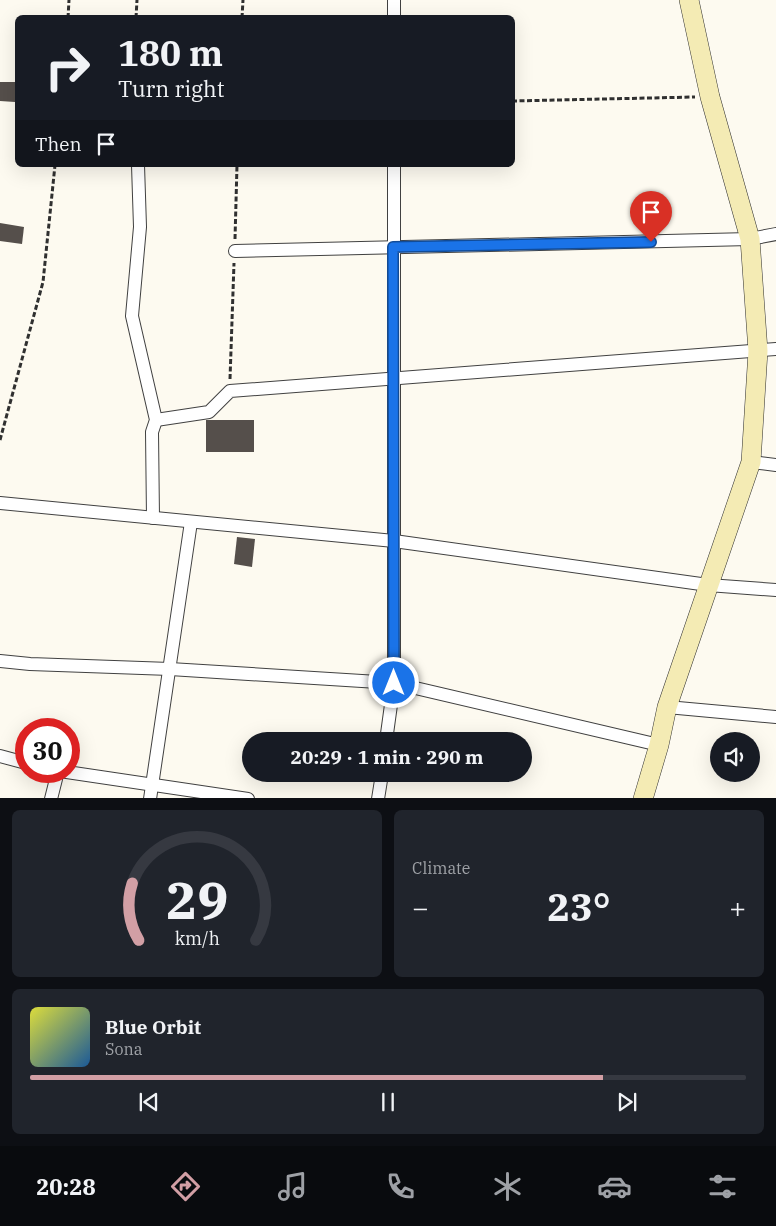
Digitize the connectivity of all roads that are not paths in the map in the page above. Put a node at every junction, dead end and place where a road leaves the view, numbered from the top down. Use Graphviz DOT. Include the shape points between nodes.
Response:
graph roads {
  1 [pos="394,0"];
  2 [pos="689,0"];
  3 [pos="394,15"];
  4 [pos="138,167"];
  5 [pos="394,167"];
  6 [pos="776,234"];
  7 [pos="750,239"];
  8 [pos="393,247"];
  9 [pos="235,250"];
  10 [pos="767,350"];
  11 [pos="394,379"];
  12 [pos="156,420"];
  13 [pos="751,462"];
  14 [pos="776,465"];
  15 [pos="0,503"];
  16 [pos="153,518"];
  17 [pos="191,522"];
  18 [pos="394,541"];
  19 [pos="708,584"];
  20 [pos="776,590"];
  21 [pos="0,661"];
  22 [pos="170,669"];
  23 [pos="394,683"];
  24 [pos="667,707"];
  25 [pos="776,717"];
  26 [pos="387,732"];
  27 [pos="659,745"];
  28 [pos="0,756"];
  29 [pos="15,760"];
  30 [pos="80,774"];
  31 [pos="381,782"];
  32 [pos="55,783"];
  33 [pos="152,785"];
  34 [pos="51,798"];
  35 [pos="150,798"];
  36 [pos="248,798"];
  37 [pos="378,798"];
  38 [pos="643,798"];
  1 -- 3 [label="street"];
  2 -- 7 [label="main road" via="710,97"];
  4 -- 12 [label="street" via="140,227 132,316"];
  5 -- 8 [label="street"];
  6 -- 7 [label="street"];
  7 -- 8 [label="street"];
  7 -- 10 [label="main road"];
  8 -- 9 [label="street"];
  8 -- 11 [label="street"];
  10 -- 11 [label="street"];
  10 -- 13 [label="main road"];
  11 -- 12 [label="street" via="230,391 209,412"];
  11 -- 18 [label="street"];
  12 -- 16 [label="street" via="152,432"];
  13 -- 14 [label="street"];
  13 -- 19 [label="main road"];
  15 -- 16 [label="street"];
  16 -- 17 [label="street"];
  17 -- 18 [label="street"];
  17 -- 22 [label="street"];
  18 -- 19 [label="street"];
  18 -- 23 [label="street"];
  19 -- 20 [label="street"];
  19 -- 24 [label="main road"];
  21 -- 22 [label="street"];
  22 -- 23 [label="street"];
  22 -- 33 [label="street"];
  23 -- 26 [label="street"];
  23 -- 27 [label="street"];
  24 -- 25 [label="street"];
  24 -- 27 [label="main road"];
  27 -- 38 [label="main road"];
  28 -- 29 [label="street"];
  30 -- 33 [label="street"];
  31 -- 37 [label="street"];
  32 -- 34 [label="street"];
  33 -- 35 [label="street"];
  33 -- 36 [label="street"];
}
